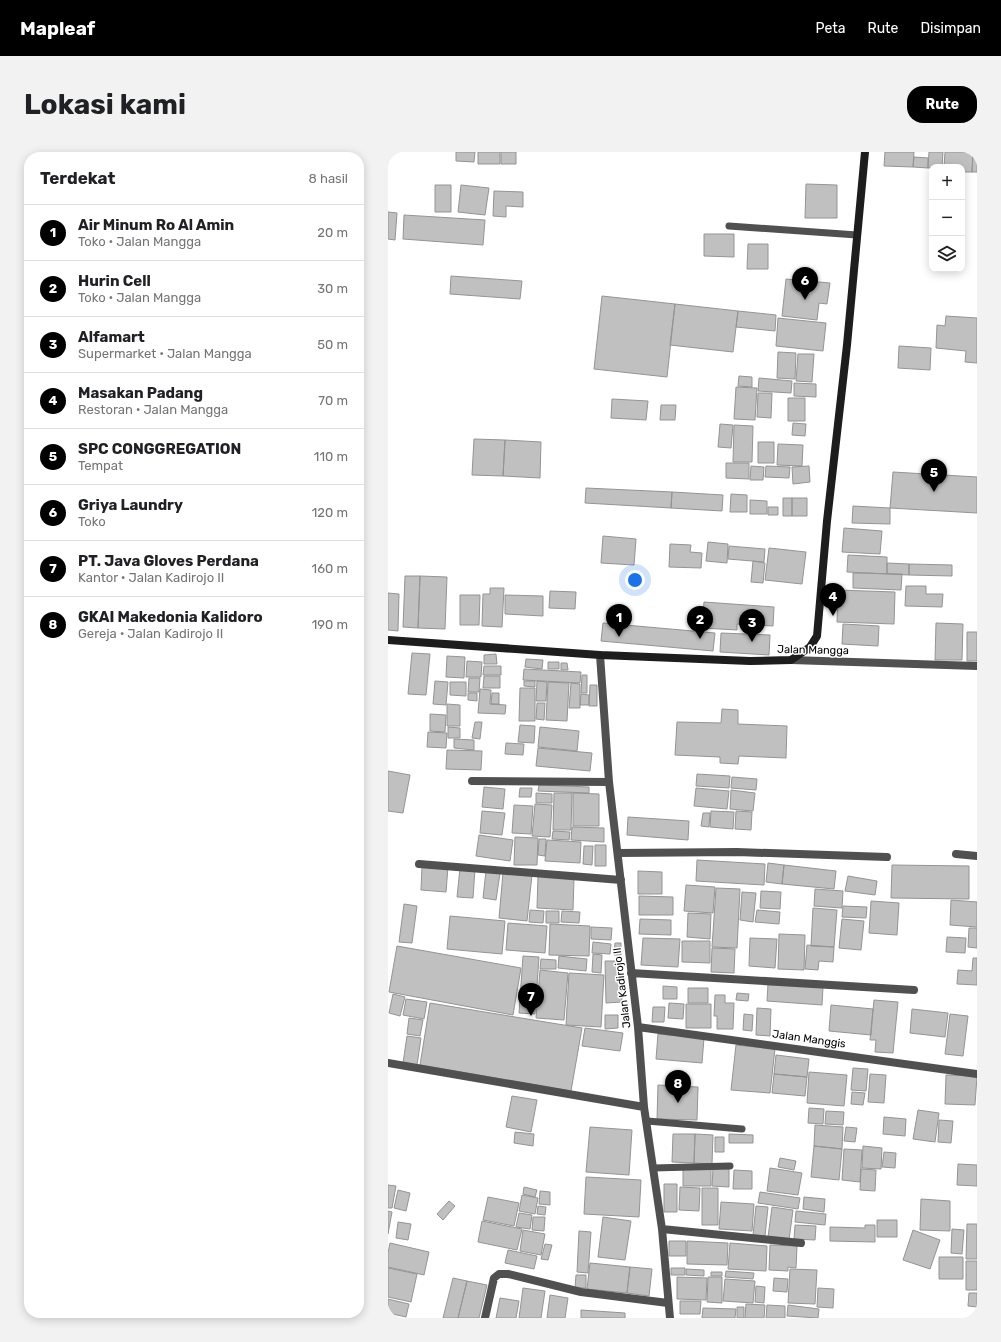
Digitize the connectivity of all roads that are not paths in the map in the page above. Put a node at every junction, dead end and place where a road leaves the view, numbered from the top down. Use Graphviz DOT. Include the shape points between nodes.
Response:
graph roads {
  1 [pos="865,152"];
  2 [pos="729,226"];
  3 [pos="857,235"];
  4 [pos="388,640"];
  5 [pos="600,655"];
  6 [pos="790,660"];
  7 [pos="977,666"];
  8 [pos="472,781"];
  9 [pos="609,782"];
  10 [pos="618,853"];
  11 [pos="956,854"];
  12 [pos="977,856"];
  13 [pos="888,857"];
  14 [pos="419,864"];
  15 [pos="621,880"];
  16 [pos="631,972"];
  17 [pos="914,990"];
  18 [pos="638,1027"];
  19 [pos="388,1063"];
  20 [pos="977,1074"];
  21 [pos="644,1107"];
  22 [pos="647,1121"];
  23 [pos="742,1129"];
  24 [pos="730,1166"];
  25 [pos="653,1168"];
  26 [pos="662,1230"];
  27 [pos="801,1243"];
  28 [pos="668,1303"];
  29 [pos="485,1318"];
  30 [pos="670,1318"];
  1 -- 3 [label="street"];
  2 -- 3 [label="lane"];
  3 -- 6 [label="street" via="817,636 810,647"];
  4 -- 5 [label="street, Jalan Mangga"];
  5 -- 6 [label="street, Jalan Mangga" via="750,661"];
  5 -- 9 [label="street, Jalan Kadirojo II"];
  6 -- 7 [label="street, Jalan Mangga"];
  8 -- 9 [label="street"];
  9 -- 10 [label="street, Jalan Kadirojo II"];
  10 -- 13 [label="street" via="737,852"];
  10 -- 15 [label="street, Jalan Kadirojo II"];
  11 -- 12 [label="street"];
  14 -- 15 [label="street"];
  15 -- 16 [label="street, Jalan Kadirojo II"];
  16 -- 17 [label="street"];
  16 -- 18 [label="street, Jalan Kadirojo II"];
  18 -- 20 [label="street, Jalan Manggis"];
  18 -- 21 [label="street, Jalan Kadirojo II"];
  19 -- 21 [label="street"];
  21 -- 22 [label="street, Jalan Kadirojo II"];
  22 -- 23 [label="lane"];
  22 -- 25 [label="street, Jalan Kadirojo II"];
  24 -- 25 [label="lane"];
  25 -- 26 [label="street, Jalan Kadirojo II"];
  26 -- 27 [label="street"];
  26 -- 28 [label="street, Jalan Kadirojo II"];
  28 -- 29 [label="street" via="581,1292 499,1274 494,1278"];
  28 -- 30 [label="street, Jalan Kadirojo II"];
}
